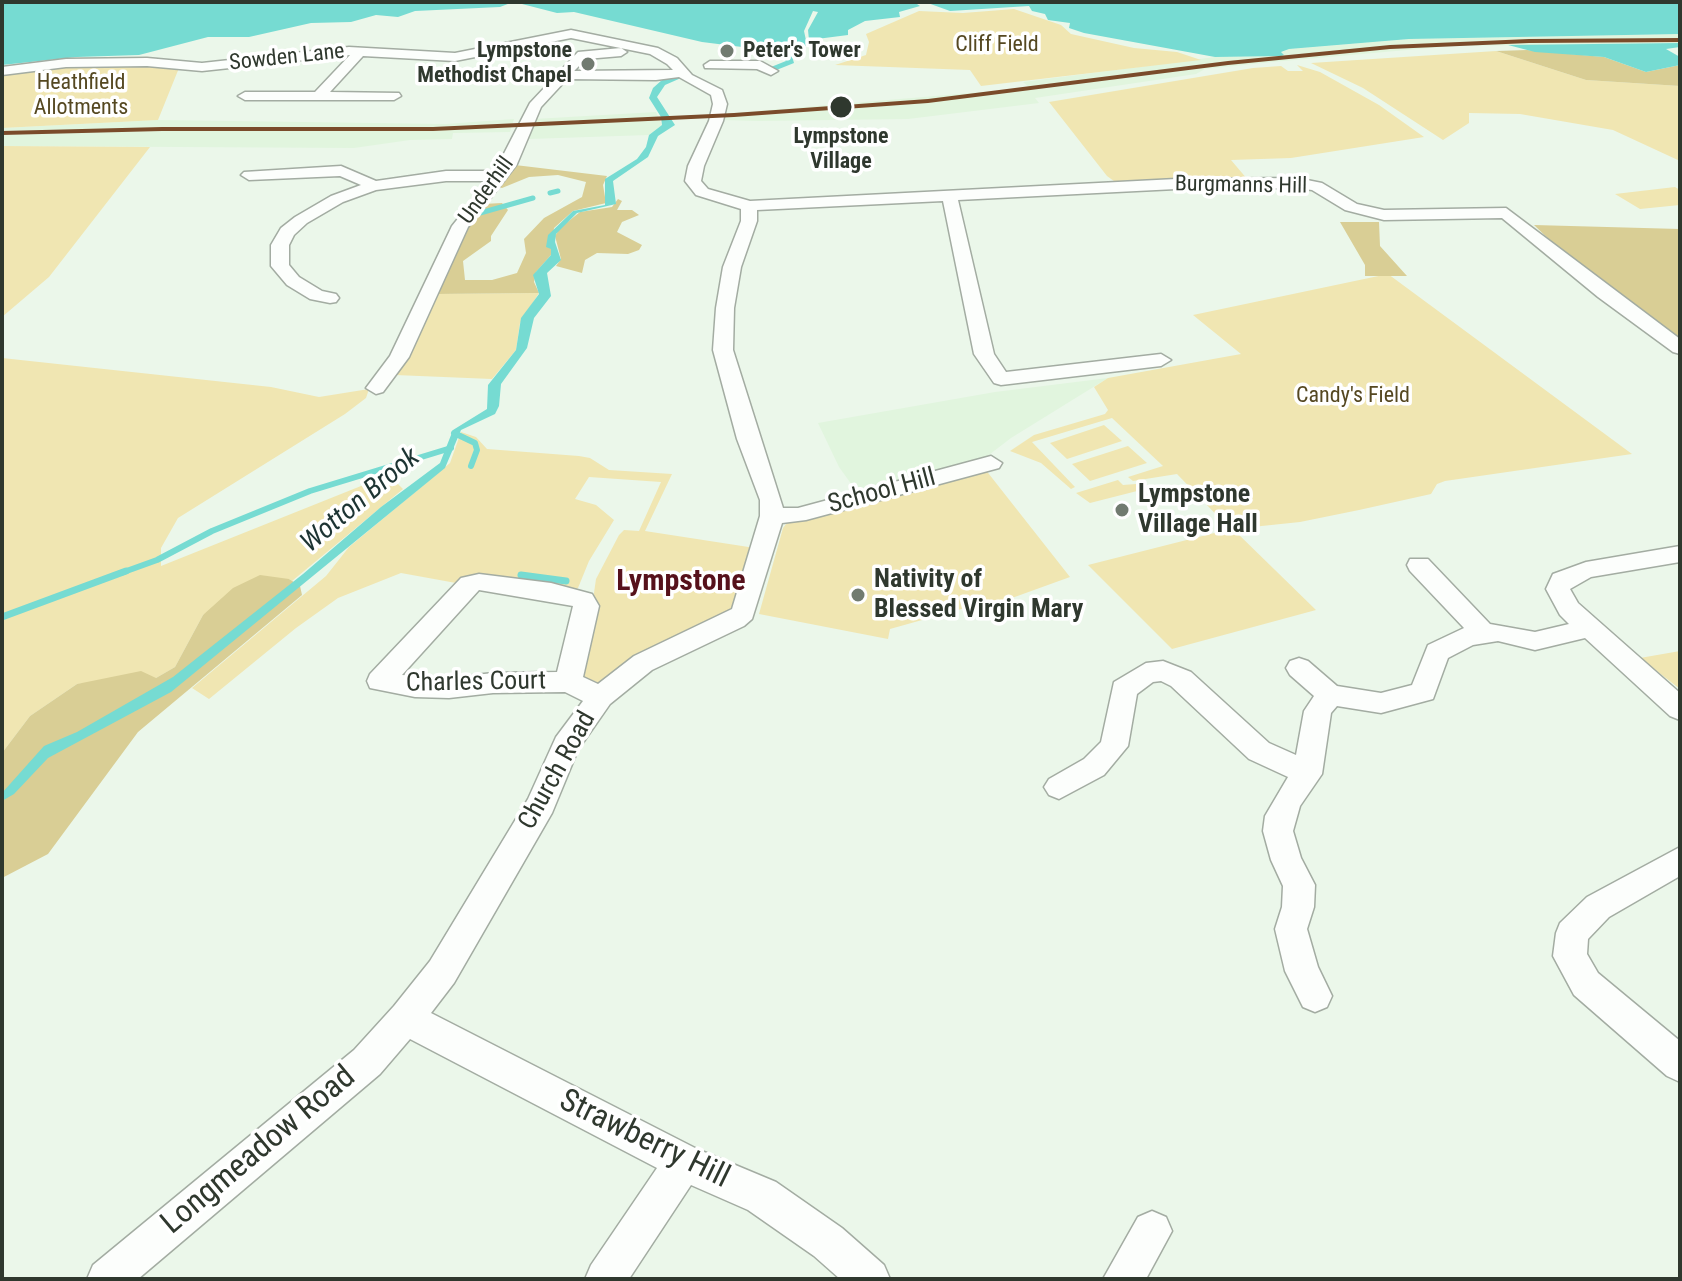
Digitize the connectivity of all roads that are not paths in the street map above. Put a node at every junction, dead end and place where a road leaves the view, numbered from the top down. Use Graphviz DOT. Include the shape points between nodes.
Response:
graph roads {
  1 [pos="640,46"];
  2 [pos="360,51"];
  3 [pos="710,65"];
  4 [pos="769,69"];
  5 [pos="2,71"];
  6 [pos="680,73"];
  7 [pos="565,75"];
  8 [pos="245,96"];
  9 [pos="319,96"];
  10 [pos="394,96"];
  11 [pos="249,175"];
  12 [pos="496,176"];
  13 [pos="373,186"];
  14 [pos="950,198"];
  15 [pos="749,206"];
  16 [pos="349,292"];
  17 [pos="1680,348"];
  18 [pos="1161,360"];
  19 [pos="376,388"];
  20 [pos="991,463"];
  21 [pos="772,516"];
  22 [pos="1680,554"];
  23 [pos="1419,565"];
  24 [pos="1590,628"];
  25 [pos="1484,633"];
  26 [pos="1299,668"];
  27 [pos="568,682"];
  28 [pos="1330,695"];
  29 [pos="600,697"];
  30 [pos="1680,709"];
  31 [pos="1307,773"];
  32 [pos="1059,787"];
  33 [pos="1680,860"];
  34 [pos="1315,996"];
  35 [pos="406,1018"];
  36 [pos="1680,1064"];
  37 [pos="684,1162"];
  38 [pos="1152,1231"];
  39 [pos="107,1279"];
  40 [pos="605,1279"];
  41 [pos="870,1279"];
  42 [pos="1123,1279"];
  1 -- 2 [label="street, Sowden Lane" via="571,34 455,57"];
  1 -- 6 [label="street" via="672,61"];
  1 -- 7 [label="street, Underhill" via="582,55"];
  2 -- 5 [label="street, Sowden Lane" via="202,67 66,63"];
  2 -- 9 [label="street"];
  3 -- 4 [label="street"];
  6 -- 7 [label="street"];
  6 -- 15 [label="street" via="720,98 694,174 695,186"];
  7 -- 12 [label="street, Underhill" via="528,116 515,151"];
  8 -- 9 [label="street"];
  9 -- 10 [label="street"];
  11 -- 13 [label="street" via="290,169 350,173"];
  12 -- 13 [label="street" via="446,176"];
  12 -- 19 [label="street, Underhill" via="460,226 399,357"];
  13 -- 16 [label="street" via="311,213 287,232 280,245 283,273 329,302"];
  14 -- 15 [label="street, Burgmanns Hill"];
  14 -- 17 [label="street, Burgmanns Hill" via="1176,184 1297,183 1384,215 1506,213"];
  14 -- 18 [label="street" via="984,354 1001,379"];
  15 -- 21 [label="street" via="749,221 732,267 723,350"];
  20 -- 21 [label="street, School Hill" via="798,515"];
  21 -- 29 [label="street, Church Road" via="743,613 643,663"];
  22 -- 24 [label="street" via="1586,570 1562,580 1558,589 1563,601"];
  23 -- 25 [label="street"];
  24 -- 25 [label="street" via="1535,641"];
  24 -- 30 [label="street"];
  25 -- 28 [label="street" via="1437,652 1423,692 1410,698 1381,703"];
  26 -- 28 [label="street"];
  27 -- 27 [label="street, Charles Court" via="449,688 380,681 470,584 479,582 583,600 586,606"];
  27 -- 29 [label="street, Charles Court"];
  28 -- 31 [label="street" via="1318,711"];
  29 -- 35 [label="street, Church Road" via="566,745 541,804 442,972"];
  31 -- 32 [label="street" via="1259,751 1181,679 1163,671 1146,673 1124,689 1114,746 1094,767"];
  31 -- 34 [label="street" via="1289,798 1278,831 1299,885 1291,929"];
  33 -- 36 [label="street" via="1598,907 1572,933 1570,956 1586,984"];
  35 -- 37 [label="street, Strawberry Hill"];
  35 -- 39 [label="street, Longmeadow Road" via="367,1062"];
  37 -- 40 [label="street"];
  37 -- 41 [label="street, Strawberry Hill" via="762,1196"];
  38 -- 42 [label="street"];
}
